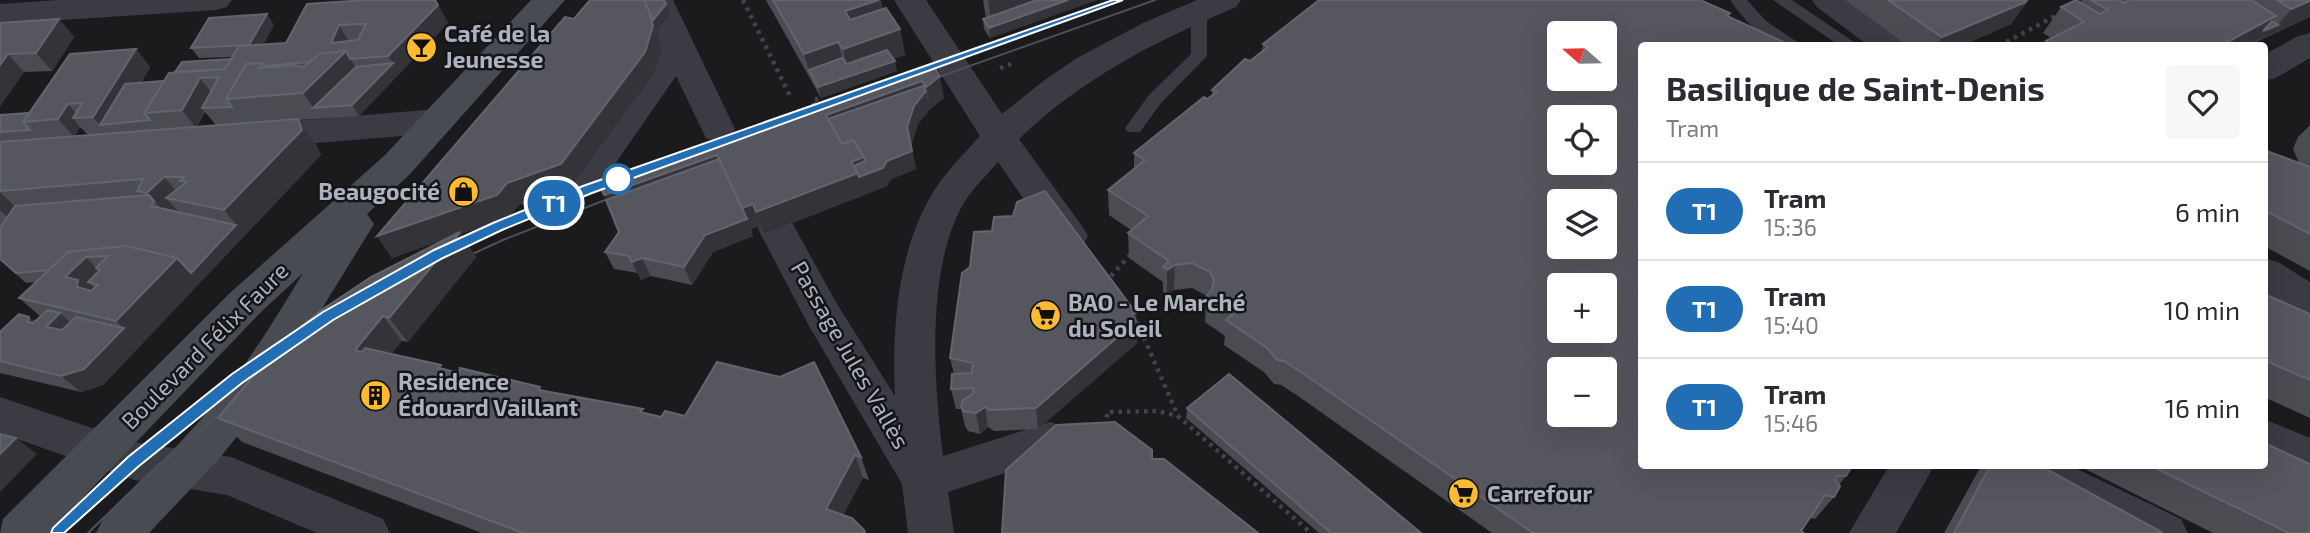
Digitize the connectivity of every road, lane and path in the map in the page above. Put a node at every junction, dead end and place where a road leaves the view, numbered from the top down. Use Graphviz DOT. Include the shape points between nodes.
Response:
graph roads {
  1 [pos="216,0"];
  2 [pos="549,0"];
  3 [pos="657,0"];
  4 [pos="743,0"];
  5 [pos="910,0"];
  6 [pos="1738,0"];
  7 [pos="1781,0"];
  8 [pos="1828,0"];
  9 [pos="1212,5"];
  10 [pos="0,13"];
  11 [pos="2062,13"];
  12 [pos="1788,42"];
  13 [pos="1846,42"];
  14 [pos="1886,42"];
  15 [pos="2007,42"];
  16 [pos="678,43"];
  17 [pos="2310,44"];
  18 [pos="2268,68"];
  19 [pos="790,96"];
  20 [pos="821,98"];
  21 [pos="823,120"];
  22 [pos="438,121"];
  23 [pos="1135,128"];
  24 [pos="718,129"];
  25 [pos="998,136"];
  26 [pos="220,139"];
  27 [pos="397,165"];
  28 [pos="586,178"];
  29 [pos="777,229"];
  30 [pos="1139,246"];
  31 [pos="1099,271"];
  32 [pos="2268,276"];
  33 [pos="2310,302"];
  34 [pos="1138,322"];
  35 [pos="0,415"];
  36 [pos="1178,416"];
  37 [pos="1107,428"];
  38 [pos="2268,439"];
  39 [pos="1050,440"];
  40 [pos="100,451"];
  41 [pos="2310,458"];
  42 [pos="1910,469"];
  43 [pos="2035,469"];
  44 [pos="182,470"];
  45 [pos="924,481"];
  46 [pos="19,533"];
  47 [pos="119,533"];
  48 [pos="367,533"];
  49 [pos="931,533"];
  50 [pos="1311,533"];
  51 [pos="1872,533"];
  52 [pos="2165,533"];
  1 -- 10 [label="street"];
  2 -- 22 [label="street, Boulevard Félix Faure"];
  3 -- 16 [label="street"];
  4 -- 19 [label="path"];
  5 -- 25 [label="street"];
  6 -- 12 [label="lane" via="1760,25"];
  7 -- 13 [label="lane"];
  8 -- 14 [label="street"];
  9 -- 23 [label="lane" via="1199,56 1155,99"];
  9 -- 25 [label="street" via="1093,61 1067,77"];
  11 -- 15 [label="path"];
  16 -- 24 [label="street"];
  16 -- 28 [label="street"];
  17 -- 18 [label="street"];
  20 -- 21 [label="path, bridge" via="811,101"];
  22 -- 26 [label="street"];
  22 -- 27 [label="street, Boulevard Félix Faure"];
  25 -- 31 [label="street"];
  25 -- 45 [label="street" via="939,216 922,276 914,342"];
  27 -- 40 [label="street, Boulevard Félix Faure" via="245,303"];
  27 -- 44 [label="street, Boulevard Félix Faure" via="325,266 250,390"];
  29 -- 45 [label="street, Passage Jules Vallès" via="823,316"];
  30 -- 31 [label="path"];
  32 -- 33 [label="street"];
  34 -- 36 [label="path"];
  35 -- 40 [label="street"];
  36 -- 37 [label="path" via="1157,411 1107,412"];
  36 -- 50 [label="path"];
  38 -- 41 [label="street"];
  39 -- 45 [label="street"];
  40 -- 44 [label="street"];
  40 -- 46 [label="street, Boulevard Félix Faure"];
  42 -- 51 [label="street"];
  43 -- 52 [label="street"];
  44 -- 47 [label="street, Boulevard Félix Faure"];
  44 -- 48 [label="street" via="231,476"];
  45 -- 49 [label="street"];
}
